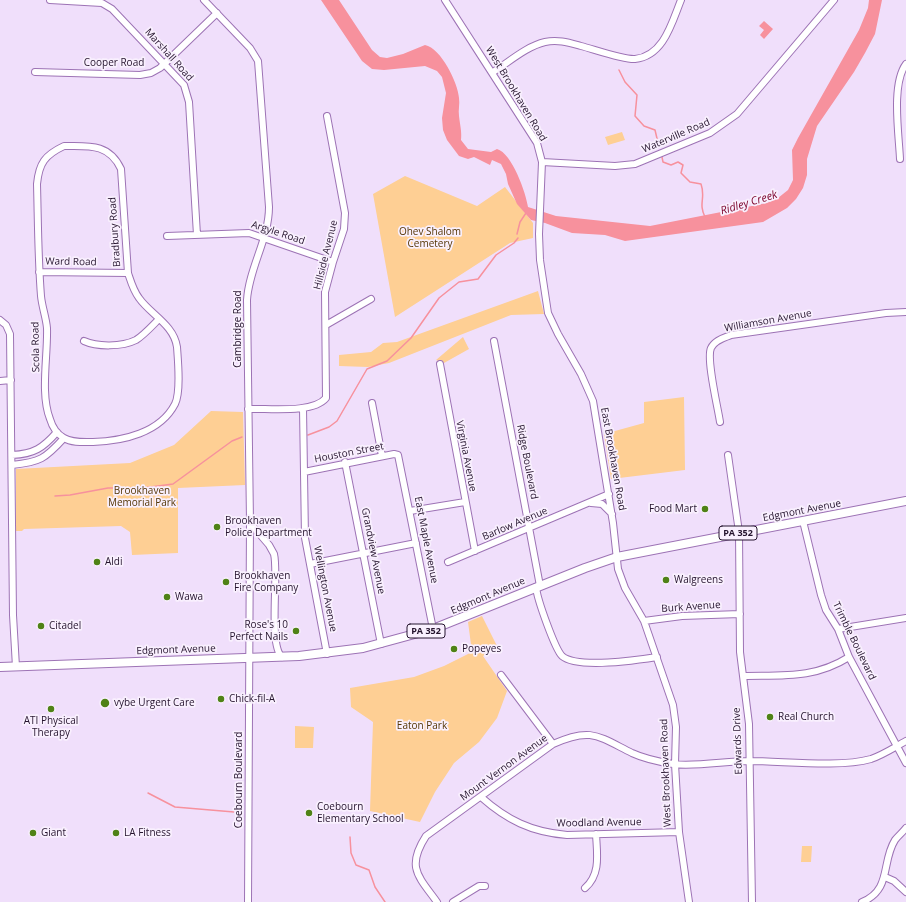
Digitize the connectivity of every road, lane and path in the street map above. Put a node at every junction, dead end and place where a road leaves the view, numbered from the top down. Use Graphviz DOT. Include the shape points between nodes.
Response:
graph roads {
  1 [pos="50,0"];
  2 [pos="204,0"];
  3 [pos="445,0"];
  4 [pos="681,0"];
  5 [pos="834,0"];
  6 [pos="217,13"];
  7 [pos="164,63"];
  8 [pos="906,64"];
  9 [pos="35,72"];
  10 [pos="493,72"];
  11 [pos="327,116"];
  12 [pos="116,158"];
  13 [pos="900,160"];
  14 [pos="542,162"];
  15 [pos="540,207"];
  16 [pos="197,235"];
  17 [pos="167,236"];
  18 [pos="263,239"];
  19 [pos="332,262"];
  20 [pos="39,272"];
  21 [pos="128,273"];
  22 [pos="371,299"];
  23 [pos="906,312"];
  24 [pos="159,319"];
  25 [pos="0,320"];
  26 [pos="326,324"];
  27 [pos="494,341"];
  28 [pos="84,342"];
  29 [pos="440,364"];
  30 [pos="11,380"];
  31 [pos="0,381"];
  32 [pos="372,403"];
  33 [pos="303,408"];
  34 [pos="248,409"];
  35 [pos="720,422"];
  36 [pos="57,432"];
  37 [pos="64,438"];
  38 [pos="12,455"];
  39 [pos="398,455"];
  40 [pos="728,455"];
  41 [pos="382,456"];
  42 [pos="345,462"];
  43 [pos="12,465"];
  44 [pos="304,472"];
  45 [pos="609,494"];
  46 [pos="906,501"];
  47 [pos="465,502"];
  48 [pos="590,503"];
  49 [pos="410,511"];
  50 [pos="612,514"];
  51 [pos="803,521"];
  52 [pos="250,522"];
  53 [pos="529,529"];
  54 [pos="739,532"];
  55 [pos="416,543"];
  56 [pos="475,551"];
  57 [pos="364,554"];
  58 [pos="617,557"];
  59 [pos="448,562"];
  60 [pos="310,564"];
  61 [pos="538,587"];
  62 [pos="740,614"];
  63 [pos="906,618"];
  64 [pos="644,621"];
  65 [pos="433,629"];
  66 [pos="838,629"];
  67 [pos="381,644"];
  68 [pos="327,654"];
  69 [pos="282,657"];
  70 [pos="849,657"];
  71 [pos="250,658"];
  72 [pos="657,658"];
  73 [pos="0,667"];
  74 [pos="16,667"];
  75 [pos="501,675"];
  76 [pos="742,676"];
  77 [pos="906,741"];
  78 [pos="553,744"];
  79 [pos="897,746"];
  80 [pos="749,761"];
  81 [pos="906,763"];
  82 [pos="675,764"];
  83 [pos="481,796"];
  84 [pos="906,828"];
  85 [pos="679,832"];
  86 [pos="596,834"];
  87 [pos="885,877"];
  88 [pos="484,886"];
  89 [pos="585,888"];
  90 [pos="906,892"];
  91 [pos="248,902"];
  92 [pos="437,902"];
  93 [pos="453,902"];
  94 [pos="689,902"];
  95 [pos="752,902"];
  96 [pos="862,902"];
  1 -- 7 [label="street, Marshall Road" via="102,4 121,18"];
  2 -- 6 [label="street, Cambridge Road"];
  3 -- 10 [label="street, West Brookhaven Road"];
  4 -- 10 [label="street" via="666,38 648,55 634,59 563,41 545,42"];
  5 -- 14 [label="street, Waterville Road" via="737,114 710,134 655,157 630,164 616,166"];
  6 -- 7 [label="street, Cooper Road"];
  6 -- 18 [label="street, Cambridge Road" via="253,52 259,67 269,212"];
  7 -- 9 [label="street, Cooper Road" via="155,71 146,74"];
  7 -- 16 [label="street, Marshall Road" via="184,85 188,96"];
  8 -- 13 [label="street" via="898,92"];
  10 -- 14 [label="street, West Brookhaven Road" via="537,143"];
  11 -- 19 [label="street, Hillside Avenue" via="345,220"];
  12 -- 20 [label="street, Scola Road" via="103,149 92,146 64,146 43,160 38,170 37,184"];
  12 -- 21 [label="street, Bradbury Road" via="121,169"];
  14 -- 15 [label="street, West Brookhaven Road"];
  15 -- 45 [label="street, East Brookhaven Road" via="540,260 548,313 593,402"];
  16 -- 17 [label="street, Argyle Road"];
  16 -- 18 [label="street, Argyle Road" via="249,233"];
  18 -- 19 [label="street, Argyle Road"];
  18 -- 34 [label="street, Cambridge Road" via="248,284"];
  19 -- 26 [label="street, Hillside Avenue" via="325,292"];
  20 -- 21 [label="street, Ward Road"];
  20 -- 36 [label="street, Scola Road" via="47,328 46,403"];
  21 -- 24 [label="street, Bradbury Road" via="139,299"];
  22 -- 26 [label="street"];
  23 -- 35 [label="street, Williamson Avenue" via="880,313 732,335 719,340 710,349 710,364"];
  24 -- 28 [label="street" via="140,337 129,342 101,345"];
  24 -- 37 [label="street, Bradbury Road" via="171,332 177,349 178,394 169,413 152,428 123,439 86,442"];
  25 -- 30 [label="street" via="10,334"];
  26 -- 33 [label="street, Hillside Avenue" via="325,400"];
  27 -- 53 [label="street, Ridge Boulevard"];
  29 -- 47 [label="street, Virginia Avenue"];
  30 -- 31 [label="street"];
  30 -- 38 [label="street"];
  32 -- 41 [label="street"];
  33 -- 34 [label="street"];
  33 -- 44 [label="street, Wellington Avenue"];
  34 -- 52 [label="street, Cambridge Road"];
  36 -- 37 [label="street"];
  36 -- 38 [label="street" via="35,451"];
  37 -- 43 [label="street" via="51,453 40,460"];
  38 -- 43 [label="street"];
  39 -- 41 [label="street, Houston Street"];
  39 -- 49 [label="street, East Maple Avenue"];
  40 -- 54 [label="street, Edwards Drive"];
  41 -- 42 [label="street, Houston Street"];
  42 -- 44 [label="street, Houston Street"];
  42 -- 57 [label="street, Grandview Avenue"];
  43 -- 74 [label="street"];
  44 -- 60 [label="street, Wellington Avenue" via="305,538"];
  45 -- 48 [label="street, Barlow Avenue"];
  45 -- 50 [label="street, East Brookhaven Road"];
  46 -- 51 [label="main road, Edgmont Avenue / PA 352"];
  47 -- 49 [label="street"];
  47 -- 56 [label="street, Virginia Avenue"];
  48 -- 50 [label="street" via="602,504"];
  48 -- 53 [label="street, Barlow Avenue"];
  49 -- 55 [label="street, East Maple Avenue"];
  50 -- 58 [label="street, East Brookhaven Road"];
  51 -- 54 [label="main road, Edgmont Avenue / PA 352"];
  51 -- 66 [label="street, Trimble Boulevard" via="821,595 826,610"];
  52 -- 69 [label="street" via="274,554 277,650"];
  52 -- 71 [label="street, Cambridge Road"];
  53 -- 56 [label="street, Barlow Avenue"];
  53 -- 61 [label="street, Ridge Boulevard"];
  54 -- 58 [label="main road, Edgmont Avenue / PA 352"];
  54 -- 62 [label="street, Edwards Drive"];
  55 -- 57 [label="street"];
  55 -- 65 [label="street, East Maple Avenue"];
  56 -- 59 [label="street, Barlow Avenue"];
  57 -- 60 [label="street"];
  57 -- 67 [label="street, Grandview Avenue"];
  58 -- 61 [label="main road, Edgmont Avenue / PA 352"];
  58 -- 64 [label="street, West Brookhaven Road" via="622,582"];
  60 -- 68 [label="street, Wellington Avenue"];
  61 -- 65 [label="main road, Edgmont Avenue / PA 352"];
  61 -- 72 [label="street, Ridge Boulevard" via="539,604 562,656 572,661 621,663"];
  62 -- 64 [label="street, Burk Avenue" via="682,616"];
  62 -- 76 [label="street, Edwards Drive"];
  63 -- 66 [label="street"];
  64 -- 72 [label="street, West Brookhaven Road"];
  65 -- 67 [label="main road, Edgmont Avenue / PA 352"];
  66 -- 70 [label="street, Trimble Boulevard"];
  67 -- 68 [label="main road, Edgmont Avenue / PA 352"];
  68 -- 69 [label="main road, Edgmont Avenue / PA 352"];
  69 -- 71 [label="main road, Edgmont Avenue / PA 352"];
  70 -- 76 [label="street" via="833,667 815,672"];
  70 -- 79 [label="street, Trimble Boulevard"];
  71 -- 74 [label="main road, Edgmont Avenue / PA 352"];
  71 -- 91 [label="street, Coebourn Boulevard"];
  72 -- 82 [label="street, West Brookhaven Road" via="673,705 676,727"];
  73 -- 74 [label="main road, Edgmont Avenue / PA 352"];
  75 -- 78 [label="street"];
  76 -- 80 [label="street, Edwards Drive" via="750,724"];
  77 -- 79 [label="street, Mount Vernon Avenue"];
  78 -- 82 [label="street, Mount Vernon Avenue" via="572,736 588,735 604,738 651,760"];
  78 -- 83 [label="street, Mount Vernon Avenue"];
  79 -- 80 [label="street, Mount Vernon Avenue" via="871,759 846,762"];
  79 -- 81 [label="street, Trimble Boulevard"];
  80 -- 82 [label="street, Mount Vernon Avenue"];
  80 -- 95 [label="street, Edwards Drive"];
  82 -- 85 [label="street, West Brookhaven Road"];
  83 -- 86 [label="street, Woodland Avenue" via="500,813 533,829 567,835"];
  83 -- 92 [label="street, Mount Vernon Avenue" via="426,836 420,846 415,860 416,873"];
  84 -- 87 [label="street" via="895,840"];
  85 -- 86 [label="street, Woodland Avenue"];
  85 -- 94 [label="street, West Brookhaven Road"];
  86 -- 89 [label="street" via="596,873 592,882"];
  87 -- 90 [label="street"];
  87 -- 96 [label="street" via="878,890"];
  88 -- 93 [label="street" via="479,886"];
}
